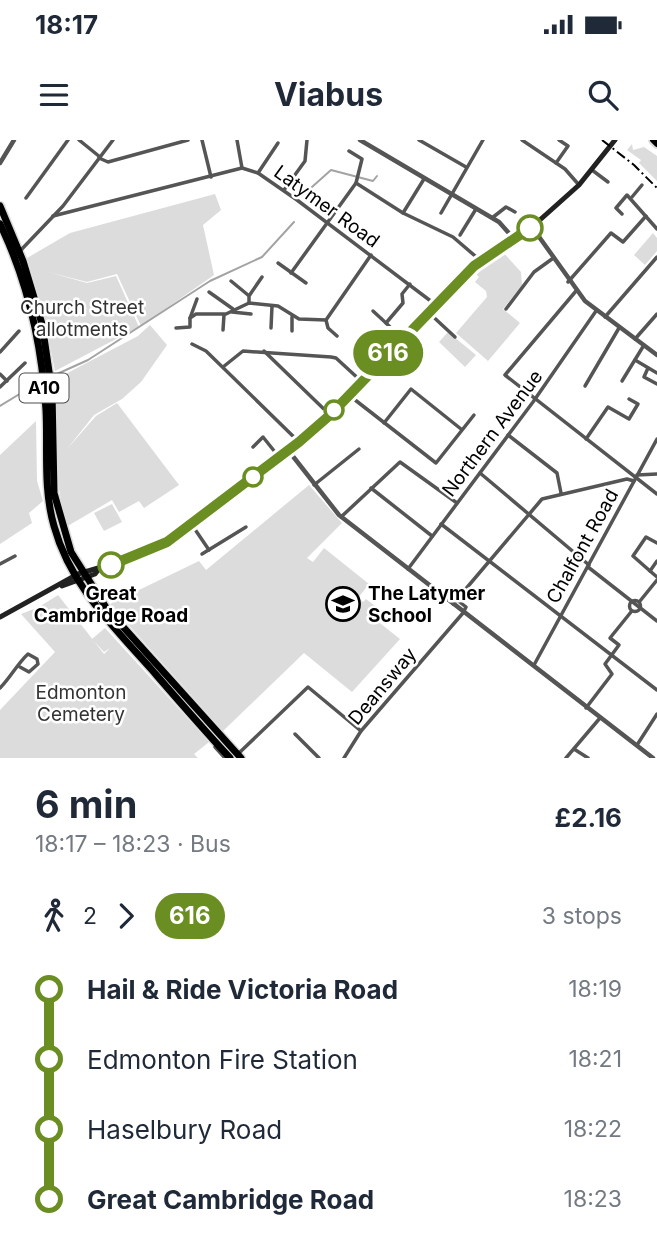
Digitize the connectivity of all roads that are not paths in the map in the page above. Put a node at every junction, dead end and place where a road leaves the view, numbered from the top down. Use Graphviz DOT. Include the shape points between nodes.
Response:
graph roads {
  1 [pos="68,140"];
  2 [pos="79,140"];
  3 [pos="113,140"];
  4 [pos="188,140"];
  5 [pos="202,140"];
  6 [pos="237,140"];
  7 [pos="307,140"];
  8 [pos="360,140"];
  9 [pos="419,140"];
  10 [pos="483,140"];
  11 [pos="522,140"];
  12 [pos="559,140"];
  13 [pos="615,140"];
  14 [pos="650,140"];
  15 [pos="13,142"];
  16 [pos="278,143"];
  17 [pos="657,144"];
  18 [pos="349,151"];
  19 [pos="100,158"];
  20 [pos="0,160"];
  21 [pos="556,163"];
  22 [pos="467,167"];
  23 [pos="242,168"];
  24 [pos="592,170"];
  25 [pos="258,173"];
  26 [pos="211,177"];
  27 [pos="424,179"];
  28 [pos="356,180"];
  29 [pos="608,182"];
  30 [pos="579,185"];
  31 [pos="642,185"];
  32 [pos="284,190"];
  33 [pos="452,194"];
  34 [pos="629,196"];
  35 [pos="26,198"];
  36 [pos="0,206"];
  37 [pos="63,206"];
  38 [pos="477,209"];
  39 [pos="515,212"];
  40 [pos="402,213"];
  41 [pos="441,213"];
  42 [pos="68,214"];
  43 [pos="622,214"];
  44 [pos="53,216"];
  45 [pos="646,216"];
  46 [pos="0,218"];
  47 [pos="492,218"];
  48 [pos="327,222"];
  49 [pos="0,224"];
  50 [pos="531,227"];
  51 [pos="657,229"];
  52 [pos="5,234"];
  53 [pos="460,235"];
  54 [pos="514,239"];
  55 [pos="20,251"];
  56 [pos="371,254"];
  57 [pos="657,257"];
  58 [pos="552,259"];
  59 [pos="481,261"];
  60 [pos="278,263"];
  61 [pos="291,272"];
  62 [pos="262,277"];
  63 [pos="231,282"];
  64 [pos="568,282"];
  65 [pos="306,283"];
  66 [pos="410,284"];
  67 [pos="576,291"];
  68 [pos="209,292"];
  69 [pos="249,296"];
  70 [pos="197,299"];
  71 [pos="249,303"];
  72 [pos="272,305"];
  73 [pos="436,305"];
  74 [pos="506,309"];
  75 [pos="232,311"];
  76 [pos="373,311"];
  77 [pos="596,311"];
  78 [pos="428,312"];
  79 [pos="224,314"];
  80 [pos="251,314"];
  81 [pos="657,314"];
  82 [pos="292,317"];
  83 [pos="605,317"];
  84 [pos="190,318"];
  85 [pos="326,320"];
  86 [pos="386,323"];
  87 [pos="176,328"];
  88 [pos="271,328"];
  89 [pos="620,328"];
  90 [pos="223,330"];
  91 [pos="19,331"];
  92 [pos="292,331"];
  93 [pos="397,334"];
  94 [pos="337,336"];
  95 [pos="455,337"];
  96 [pos="635,339"];
  97 [pos="192,344"];
  98 [pos="644,345"];
  99 [pos="264,351"];
  100 [pos="0,352"];
  101 [pos="657,355"];
  102 [pos="634,360"];
  103 [pos="26,363"];
  104 [pos="223,367"];
  105 [pos="648,368"];
  106 [pos="0,373"];
  107 [pos="657,373"];
  108 [pos="622,380"];
  109 [pos="7,381"];
  110 [pos="361,381"];
  111 [pos="657,384"];
  112 [pos="585,386"];
  113 [pos="0,387"];
  114 [pos="348,394"];
  115 [pos="535,399"];
  116 [pos="629,399"];
  117 [pos="330,415"];
  118 [pos="474,415"];
  119 [pos="384,423"];
  120 [pos="461,429"];
  121 [pos="508,435"];
  122 [pos="586,439"];
  123 [pos="657,439"];
  124 [pos="299,442"];
  125 [pos="253,447"];
  126 [pos="359,449"];
  127 [pos="288,450"];
  128 [pos="279,457"];
  129 [pos="480,473"];
  130 [pos="657,474"];
  131 [pos="636,478"];
  132 [pos="314,485"];
  133 [pos="371,488"];
  134 [pos="561,493"];
  135 [pos="657,494"];
  136 [pos="457,503"];
  137 [pos="529,514"];
  138 [pos="341,517"];
  139 [pos="441,524"];
  140 [pos="191,525"];
  141 [pos="246,527"];
  142 [pos="432,536"];
  143 [pos="657,542"];
  144 [pos="209,550"];
  145 [pos="202,554"];
  146 [pos="15,556"];
  147 [pos="657,561"];
  148 [pos="488,562"];
  149 [pos="0,564"];
  150 [pos="588,566"];
  151 [pos="408,569"];
  152 [pos="650,571"];
  153 [pos="80,577"];
  154 [pos="657,578"];
  155 [pos="640,601"];
  156 [pos="454,602"];
  157 [pos="632,602"];
  158 [pos="640,608"];
  159 [pos="631,612"];
  160 [pos="463,613"];
  161 [pos="561,616"];
  162 [pos="0,617"];
  163 [pos="657,621"];
  164 [pos="124,633"];
  165 [pos="134,645"];
  166 [pos="612,655"];
  167 [pos="20,667"];
  168 [pos="533,667"];
  169 [pos="0,688"];
  170 [pos="657,690"];
  171 [pos="586,708"];
  172 [pos="657,714"];
  173 [pos="600,718"];
  174 [pos="655,723"];
  175 [pos="361,731"];
  176 [pos="295,734"];
  177 [pos="635,746"];
  178 [pos="574,748"];
  179 [pos="233,757"];
  180 [pos="319,758"];
  181 [pos="344,758"];
  182 [pos="566,758"];
  183 [pos="588,758"];
  184 [pos="652,758"];
  1 -- 35 [label="street"];
  2 -- 19 [label="street"];
  3 -- 19 [label="street"];
  4 -- 19 [label="street" via="108,162"];
  5 -- 26 [label="street"];
  6 -- 23 [label="street"];
  7 -- 32 [label="street" via="305,161"];
  8 -- 27 [label="street"];
  9 -- 22 [label="street"];
  10 -- 22 [label="street"];
  11 -- 21 [label="street"];
  12 -- 21 [label="street" via="568,146"];
  13 -- 24 [label="main road"];
  14 -- 17 [label="main road"];
  15 -- 20 [label="street"];
  16 -- 25 [label="street"];
  18 -- 28 [label="street" via="362,159"];
  19 -- 37 [label="street"];
  21 -- 30 [label="street"];
  22 -- 33 [label="street"];
  23 -- 25 [label="street, Latymer Road"];
  23 -- 26 [label="street"];
  24 -- 29 [label="street"];
  24 -- 30 [label="main road"];
  25 -- 32 [label="street, Latymer Road"];
  26 -- 42 [label="street"];
  27 -- 33 [label="street"];
  27 -- 40 [label="street"];
  28 -- 40 [label="street"];
  28 -- 48 [label="street"];
  30 -- 50 [label="main road"];
  31 -- 34 [label="street"];
  32 -- 48 [label="street, Latymer Road"];
  33 -- 38 [label="street"];
  33 -- 41 [label="street"];
  34 -- 43 [label="street" via="615,208"];
  34 -- 45 [label="street"];
  36 -- 55 [label="highway, A10"];
  37 -- 42 [label="street"];
  37 -- 44 [label="street"];
  38 -- 47 [label="street"];
  38 -- 53 [label="street"];
  39 -- 47 [label="street" via="506,206"];
  40 -- 59 [label="street" via="453,237"];
  42 -- 44 [label="street"];
  44 -- 55 [label="street"];
  45 -- 51 [label="street"];
  45 -- 64 [label="street" via="623,242 611,233"];
  46 -- 52 [label="highway"];
  47 -- 54 [label="street"];
  48 -- 56 [label="street, Latymer Road"];
  48 -- 61 [label="street"];
  49 -- 52 [label="highway, A10"];
  50 -- 54 [label="main road"];
  50 -- 58 [label="street"];
  52 -- 153 [label="highway, A10" via="37,337 45,393 47,494 54,527"];
  54 -- 59 [label="main road"];
  55 -- 153 [label="highway, A10" via="46,346 54,493"];
  56 -- 66 [label="street, Latymer Road"];
  56 -- 85 [label="street"];
  57 -- 83 [label="street"];
  58 -- 64 [label="street"];
  58 -- 74 [label="street" via="534,272"];
  59 -- 73 [label="main road"];
  60 -- 61 [label="street"];
  61 -- 65 [label="street"];
  62 -- 69 [label="street"];
  63 -- 69 [label="street"];
  64 -- 67 [label="street"];
  66 -- 73 [label="street, Latymer Road"];
  66 -- 86 [label="street" via="402,294 403,303"];
  67 -- 77 [label="street"];
  67 -- 115 [label="street" via="505,375"];
  68 -- 75 [label="street"];
  69 -- 71 [label="street"];
  70 -- 84 [label="street"];
  71 -- 72 [label="street"];
  71 -- 75 [label="street"];
  72 -- 82 [label="street"];
  72 -- 88 [label="street"];
  73 -- 78 [label="main road"];
  75 -- 79 [label="street"];
  75 -- 80 [label="street"];
  76 -- 86 [label="street"];
  77 -- 83 [label="street"];
  77 -- 115 [label="street, Northern Avenue"];
  78 -- 95 [label="street"];
  78 -- 110 [label="main road"];
  79 -- 84 [label="street"];
  79 -- 90 [label="street"];
  81 -- 96 [label="street"];
  82 -- 85 [label="street"];
  82 -- 92 [label="street"];
  83 -- 89 [label="street"];
  84 -- 87 [label="street" via="190,327"];
  85 -- 94 [label="street"];
  86 -- 93 [label="street"];
  89 -- 96 [label="street"];
  89 -- 112 [label="street"];
  91 -- 100 [label="street"];
  96 -- 98 [label="street"];
  97 -- 104 [label="street"];
  98 -- 101 [label="street"];
  98 -- 102 [label="street"];
  99 -- 104 [label="street" via="239,351"];
  99 -- 110 [label="street" via="336,358"];
  99 -- 117 [label="street"];
  102 -- 105 [label="street"];
  102 -- 108 [label="street"];
  103 -- 109 [label="street"];
  104 -- 124 [label="street"];
  105 -- 107 [label="street"];
  105 -- 111 [label="street" via="643,377"];
  106 -- 109 [label="street"];
  109 -- 113 [label="street"];
  110 -- 114 [label="main road"];
  114 -- 117 [label="main road"];
  114 -- 119 [label="street"];
  115 -- 121 [label="street, Northern Avenue"];
  115 -- 122 [label="street"];
  116 -- 122 [label="street" via="638,404 629,419 608,407"];
  117 -- 124 [label="main road"];
  118 -- 120 [label="street"];
  119 -- 120 [label="street" via="411,389"];
  119 -- 120 [label="street" via="436,463"];
  121 -- 129 [label="street, Northern Avenue"];
  121 -- 134 [label="street" via="557,474"];
  122 -- 131 [label="street"];
  123 -- 131 [label="street, Chalfont Road"];
  124 -- 127 [label="main road"];
  125 -- 128 [label="street" via="263,437"];
  126 -- 132 [label="street"];
  127 -- 128 [label="main road"];
  127 -- 132 [label="street"];
  128 -- 140 [label="main road"];
  129 -- 136 [label="street, Northern Avenue"];
  129 -- 137 [label="street"];
  130 -- 131 [label="street"];
  131 -- 134 [label="street"];
  131 -- 135 [label="street"];
  131 -- 150 [label="street, Chalfont Road"];
  132 -- 138 [label="street"];
  133 -- 136 [label="street" via="400,462"];
  133 -- 138 [label="street"];
  133 -- 142 [label="street"];
  134 -- 137 [label="street" via="542,499"];
  136 -- 139 [label="street, Northern Avenue"];
  137 -- 148 [label="street"];
  137 -- 150 [label="street"];
  138 -- 151 [label="street"];
  139 -- 142 [label="street, Northern Avenue"];
  139 -- 148 [label="street"];
  140 -- 144 [label="street"];
  140 -- 153 [label="main road" via="167,542"];
  141 -- 144 [label="street"];
  142 -- 151 [label="street, Northern Avenue"];
  143 -- 152 [label="street" via="646,537 633,554"];
  144 -- 145 [label="street"];
  146 -- 149 [label="street"];
  147 -- 152 [label="street"];
  148 -- 156 [label="street"];
  148 -- 161 [label="street"];
  150 -- 157 [label="street"];
  150 -- 161 [label="street, Chalfont Road"];
  151 -- 156 [label="street"];
  152 -- 154 [label="street"];
  153 -- 162 [label="main road"];
  153 -- 164 [label="highway, A10"];
  153 -- 164 [label="highway, A10" via="90,598"];
  154 -- 155 [label="street"];
  155 -- 157 [label="street"];
  155 -- 158 [label="street"];
  156 -- 160 [label="street"];
  157 -- 158 [label="street"];
  157 -- 159 [label="street"];
  158 -- 159 [label="street"];
  158 -- 163 [label="street"];
  159 -- 166 [label="street" via="611,637 619,645"];
  160 -- 168 [label="street"];
  160 -- 175 [label="street, Deansway"];
  161 -- 166 [label="street"];
  161 -- 168 [label="street, Chalfont Road"];
  164 -- 165 [label="highway, A10"];
  165 -- 179 [label="highway, A10"];
  165 -- 179 [label="highway, A10"];
  166 -- 170 [label="street"];
  166 -- 171 [label="street" via="605,667 612,674"];
  167 -- 167 [label="street" via="28,654 37,659 29,672"];
  167 -- 169 [label="street"];
  168 -- 171 [label="street"];
  171 -- 173 [label="street"];
  172 -- 174 [label="street"];
  173 -- 177 [label="street"];
  173 -- 178 [label="street"];
  174 -- 177 [label="street"];
  175 -- 179 [label="street" via="308,687"];
  175 -- 181 [label="street, Deansway"];
  176 -- 180 [label="street"];
  177 -- 184 [label="street"];
  178 -- 182 [label="street"];
  178 -- 183 [label="street"];
}
